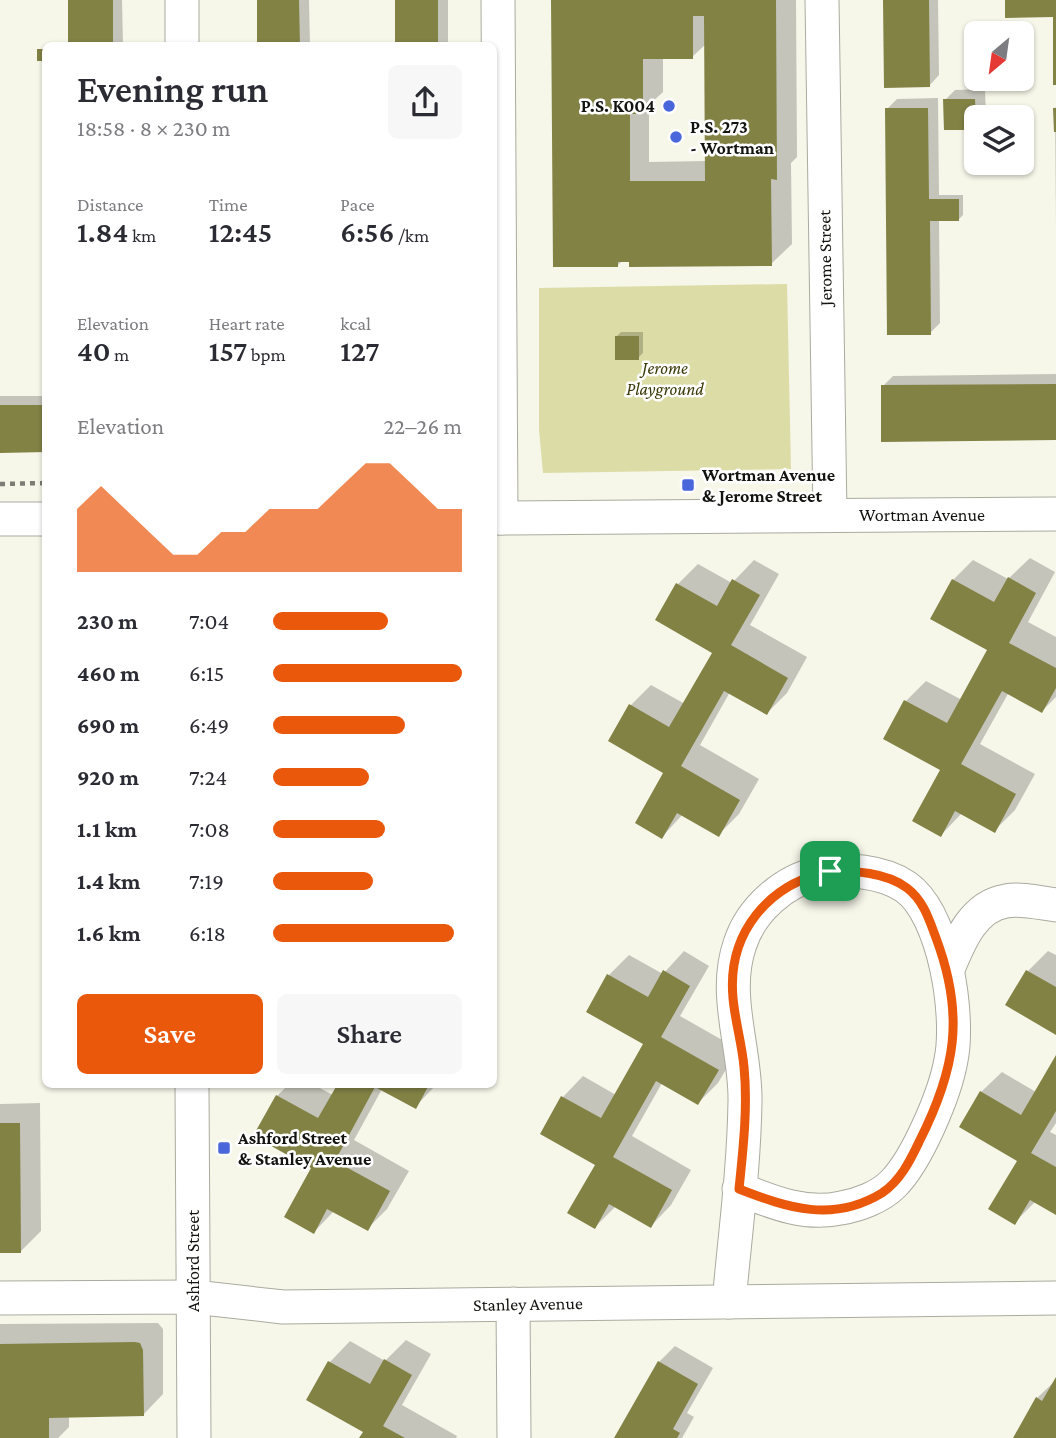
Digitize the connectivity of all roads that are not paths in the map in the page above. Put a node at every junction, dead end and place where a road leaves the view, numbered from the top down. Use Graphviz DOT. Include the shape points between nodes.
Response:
graph roads {
  1 [pos="182,0"];
  2 [pos="498,0"];
  3 [pos="822,0"];
  4 [pos="182,42"];
  5 [pos="1056,514"];
  6 [pos="830,515"];
  7 [pos="497,518"];
  8 [pos="0,519"];
  9 [pos="42,519"];
  10 [pos="1056,905"];
  11 [pos="948,969"];
  12 [pos="192,1088"];
  13 [pos="739,1189"];
  14 [pos="194,1297"];
  15 [pos="0,1298"];
  16 [pos="1056,1298"];
  17 [pos="729,1302"];
  18 [pos="513,1304"];
  19 [pos="194,1438"];
  20 [pos="514,1438"];
  1 -- 4 [label="street"];
  2 -- 7 [label="street"];
  3 -- 6 [label="street, Jerome Street"];
  5 -- 6 [label="street, Wortman Avenue"];
  6 -- 7 [label="street, Wortman Avenue"];
  8 -- 9 [label="street"];
  10 -- 11 [label="street" via="1006,901 989,908 968,928"];
  11 -- 13 [label="street" via="954,1027 951,1060 931,1119 892,1185 860,1203 819,1211 779,1205"];
  11 -- 13 [label="street" via="924,908 897,882 830,871 798,881 769,900 740,943 733,978 745,1079"];
  12 -- 14 [label="street, Ashford Street"];
  13 -- 17 [label="street"];
  14 -- 15 [label="street, Stanley Avenue"];
  14 -- 18 [label="street, Stanley Avenue" via="283,1307"];
  14 -- 19 [label="street, Ashford Street"];
  16 -- 17 [label="street, Stanley Avenue"];
  17 -- 18 [label="street, Stanley Avenue"];
  18 -- 20 [label="street"];
}
